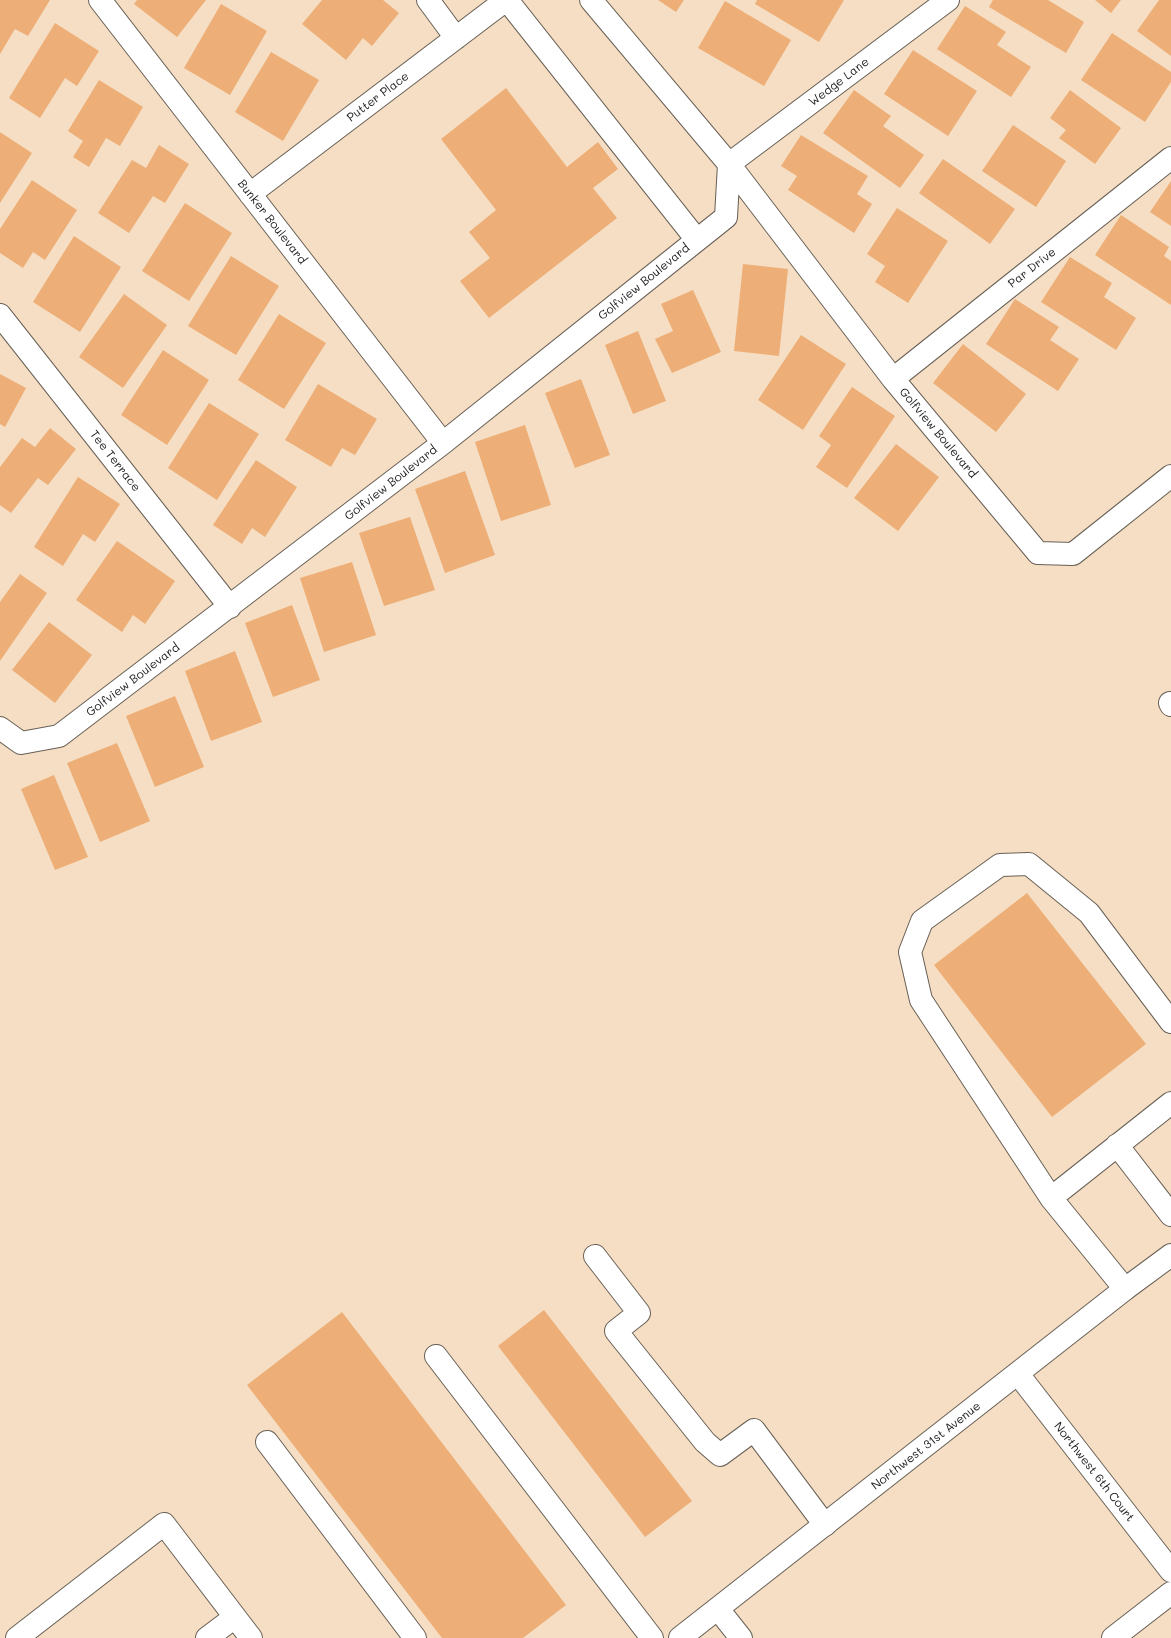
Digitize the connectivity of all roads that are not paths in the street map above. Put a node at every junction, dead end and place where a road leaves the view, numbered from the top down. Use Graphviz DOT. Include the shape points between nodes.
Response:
graph roads {
  1 [pos="100,0"];
  2 [pos="428,0"];
  3 [pos="506,0"];
  4 [pos="591,0"];
  5 [pos="948,0"];
  6 [pos="456,38"];
  7 [pos="1171,158"];
  8 [pos="729,164"];
  9 [pos="250,194"];
  10 [pos="697,240"];
  11 [pos="0,315"];
  12 [pos="893,379"];
  13 [pos="443,443"];
  14 [pos="1171,476"];
  15 [pos="230,607"];
  16 [pos="0,728"];
  17 [pos="1171,1022"];
  18 [pos="1171,1103"];
  19 [pos="1117,1145"];
  20 [pos="1051,1198"];
  21 [pos="1171,1215"];
  22 [pos="1171,1255"];
  23 [pos="595,1256"];
  24 [pos="1125,1289"];
  25 [pos="436,1356"];
  26 [pos="1018,1374"];
  27 [pos="267,1442"];
  28 [pos="825,1525"];
  29 [pos="1168,1560"];
  30 [pos="1171,1594"];
  31 [pos="718,1609"];
  32 [pos="235,1617"];
  33 [pos="17,1638"];
  34 [pos="207,1638"];
  35 [pos="251,1638"];
  36 [pos="415,1638"];
  37 [pos="652,1638"];
  38 [pos="680,1638"];
  39 [pos="741,1638"];
  40 [pos="1113,1638"];
  1 -- 9 [label="street, Bunker Boulevard"];
  2 -- 6 [label="street"];
  3 -- 6 [label="street, Putter Place"];
  3 -- 10 [label="street"];
  4 -- 8 [label="street, Golfview Boulevard"];
  5 -- 8 [label="street, Wedge Lane"];
  6 -- 9 [label="street, Putter Place"];
  7 -- 12 [label="street, Par Drive"];
  8 -- 10 [label="street, Golfview Boulevard" via="726,217"];
  8 -- 12 [label="street, Golfview Boulevard"];
  9 -- 13 [label="street, Bunker Boulevard"];
  10 -- 13 [label="street, Golfview Boulevard"];
  11 -- 15 [label="street, Tee Terrace"];
  12 -- 14 [label="street, Golfview Boulevard" via="1038,553 1073,554"];
  13 -- 15 [label="street, Golfview Boulevard"];
  15 -- 16 [label="street, Golfview Boulevard" via="59,736 21,743"];
  17 -- 20 [label="street" via="1089,913 1029,864 1000,865 922,921 910,952 921,1000"];
  18 -- 19 [label="street"];
  19 -- 20 [label="street"];
  19 -- 21 [label="street"];
  20 -- 24 [label="street"];
  22 -- 24 [label="street, Northwest 31st Avenue"];
  23 -- 28 [label="street" via="639,1313 616,1331 705,1442 720,1455 754,1430"];
  24 -- 26 [label="street, Northwest 31st Avenue"];
  25 -- 37 [label="street"];
  26 -- 28 [label="street, Northwest 31st Avenue"];
  26 -- 29 [label="street, Northwest 6th Court"];
  27 -- 36 [label="street"];
  28 -- 31 [label="street, Northwest 31st Avenue"];
  30 -- 40 [label="street"];
  31 -- 38 [label="street, Northwest 31st Avenue"];
  31 -- 39 [label="street"];
  32 -- 33 [label="street" via="164,1524"];
  32 -- 34 [label="street"];
  32 -- 35 [label="street"];
}
